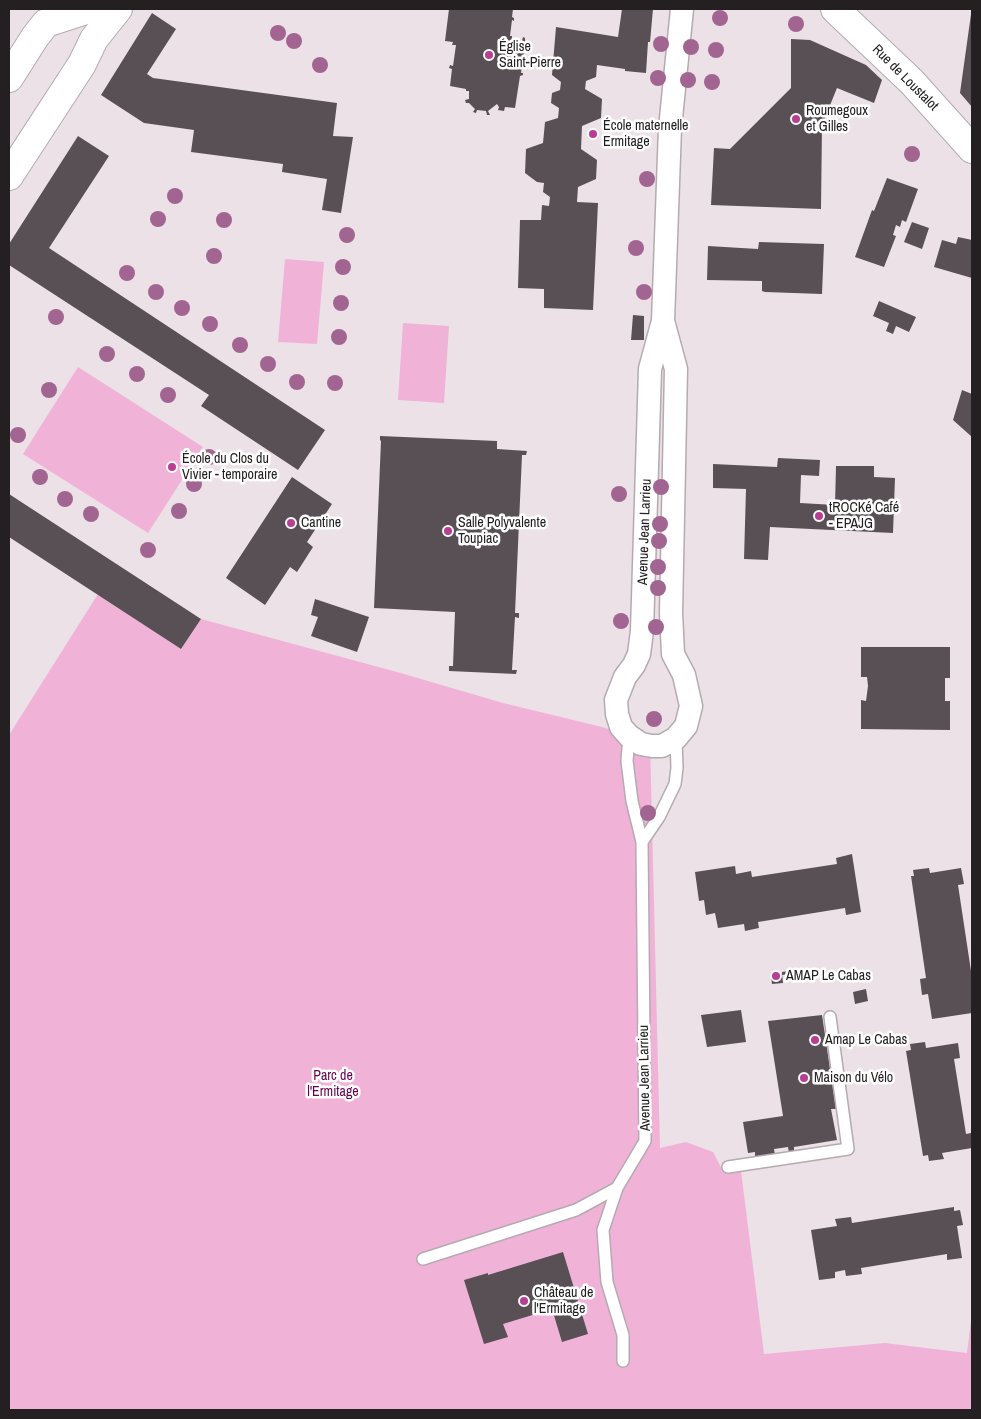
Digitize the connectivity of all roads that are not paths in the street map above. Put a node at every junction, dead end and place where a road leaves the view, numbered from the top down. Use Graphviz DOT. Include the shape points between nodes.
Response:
graph roads {
  1 [pos="118,9"];
  2 [pos="682,9"];
  3 [pos="835,9"];
  4 [pos="80,12"];
  5 [pos="94,40"];
  6 [pos="9,78"];
  7 [pos="972,149"];
  8 [pos="9,176"];
  9 [pos="663,321"];
  10 [pos="629,736"];
  11 [pos="676,738"];
  12 [pos="642,842"];
  13 [pos="830,1017"];
  14 [pos="728,1168"];
  15 [pos="617,1188"];
  16 [pos="423,1259"];
  17 [pos="623,1361"];
  1 -- 5 [label="street"];
  2 -- 9 [label="street, Avenue Jean Larrieu" via="670,128"];
  3 -- 7 [label="street, Rue de Loustalot" via="912,82"];
  4 -- 5 [label="street"];
  4 -- 6 [label="street" via="46,23"];
  5 -- 8 [label="street" via="82,64"];
  9 -- 10 [label="street, Avenue Jean Larrieu" via="650,369 642,631 639,654 616,700 616,714"];
  9 -- 11 [label="street, Avenue Jean Larrieu" via="676,369 673,654 684,675 691,706 686,726"];
  10 -- 11 [label="street" via="641,744 652,746 662,746"];
  10 -- 12 [label="lane, Avenue Jean Larrieu" via="627,761"];
  11 -- 12 [label="lane" via="675,784"];
  12 -- 15 [label="lane, Avenue Jean Larrieu" via="645,1142"];
  13 -- 14 [label="lane" via="848,1149"];
  15 -- 16 [label="lane" via="576,1210"];
  15 -- 17 [label="lane, Avenue Jean Larrieu" via="603,1230 607,1282 624,1335"];
}
